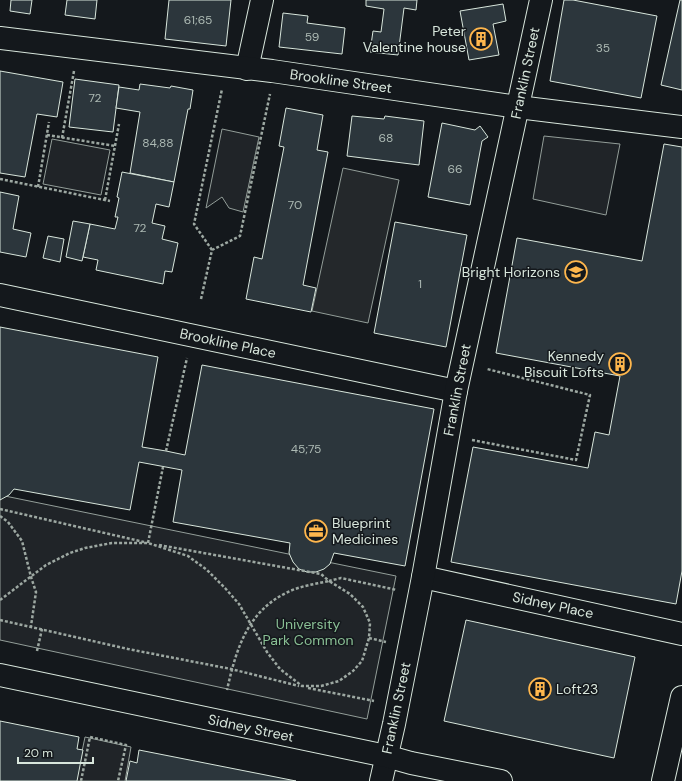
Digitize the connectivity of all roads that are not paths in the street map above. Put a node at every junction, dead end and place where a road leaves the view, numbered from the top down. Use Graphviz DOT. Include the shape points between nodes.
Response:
graph roads {
  1 [pos="262,0"];
  2 [pos="542,0"];
  3 [pos="0,38"];
  4 [pos="247,69"];
  5 [pos="518,107"];
  6 [pos="682,127"];
  7 [pos="0,295"];
  8 [pos="456,391"];
  9 [pos="423,577"];
  10 [pos="682,634"];
  11 [pos="0,675"];
  12 [pos="682,697"];
  13 [pos="386,756"];
  14 [pos="381,781"];
  15 [pos="501,781"];
  16 [pos="663,781"];
  1 -- 4 [label="street"];
  2 -- 5 [label="street, Franklin Street"];
  3 -- 4 [label="street, Brookline Street"];
  4 -- 5 [label="street, Brookline Street"];
  5 -- 6 [label="street, Brookline Street"];
  5 -- 8 [label="street, Franklin Street"];
  7 -- 8 [label="street, Brookline Place"];
  8 -- 9 [label="street, Franklin Street"];
  9 -- 10 [label="street, Sidney Place"];
  9 -- 13 [label="street, Franklin Street"];
  11 -- 13 [label="street, Sidney Street"];
  12 -- 16 [label="street"];
  13 -- 14 [label="street, Franklin Street"];
  13 -- 15 [label="street, Sidney Street"];
}
